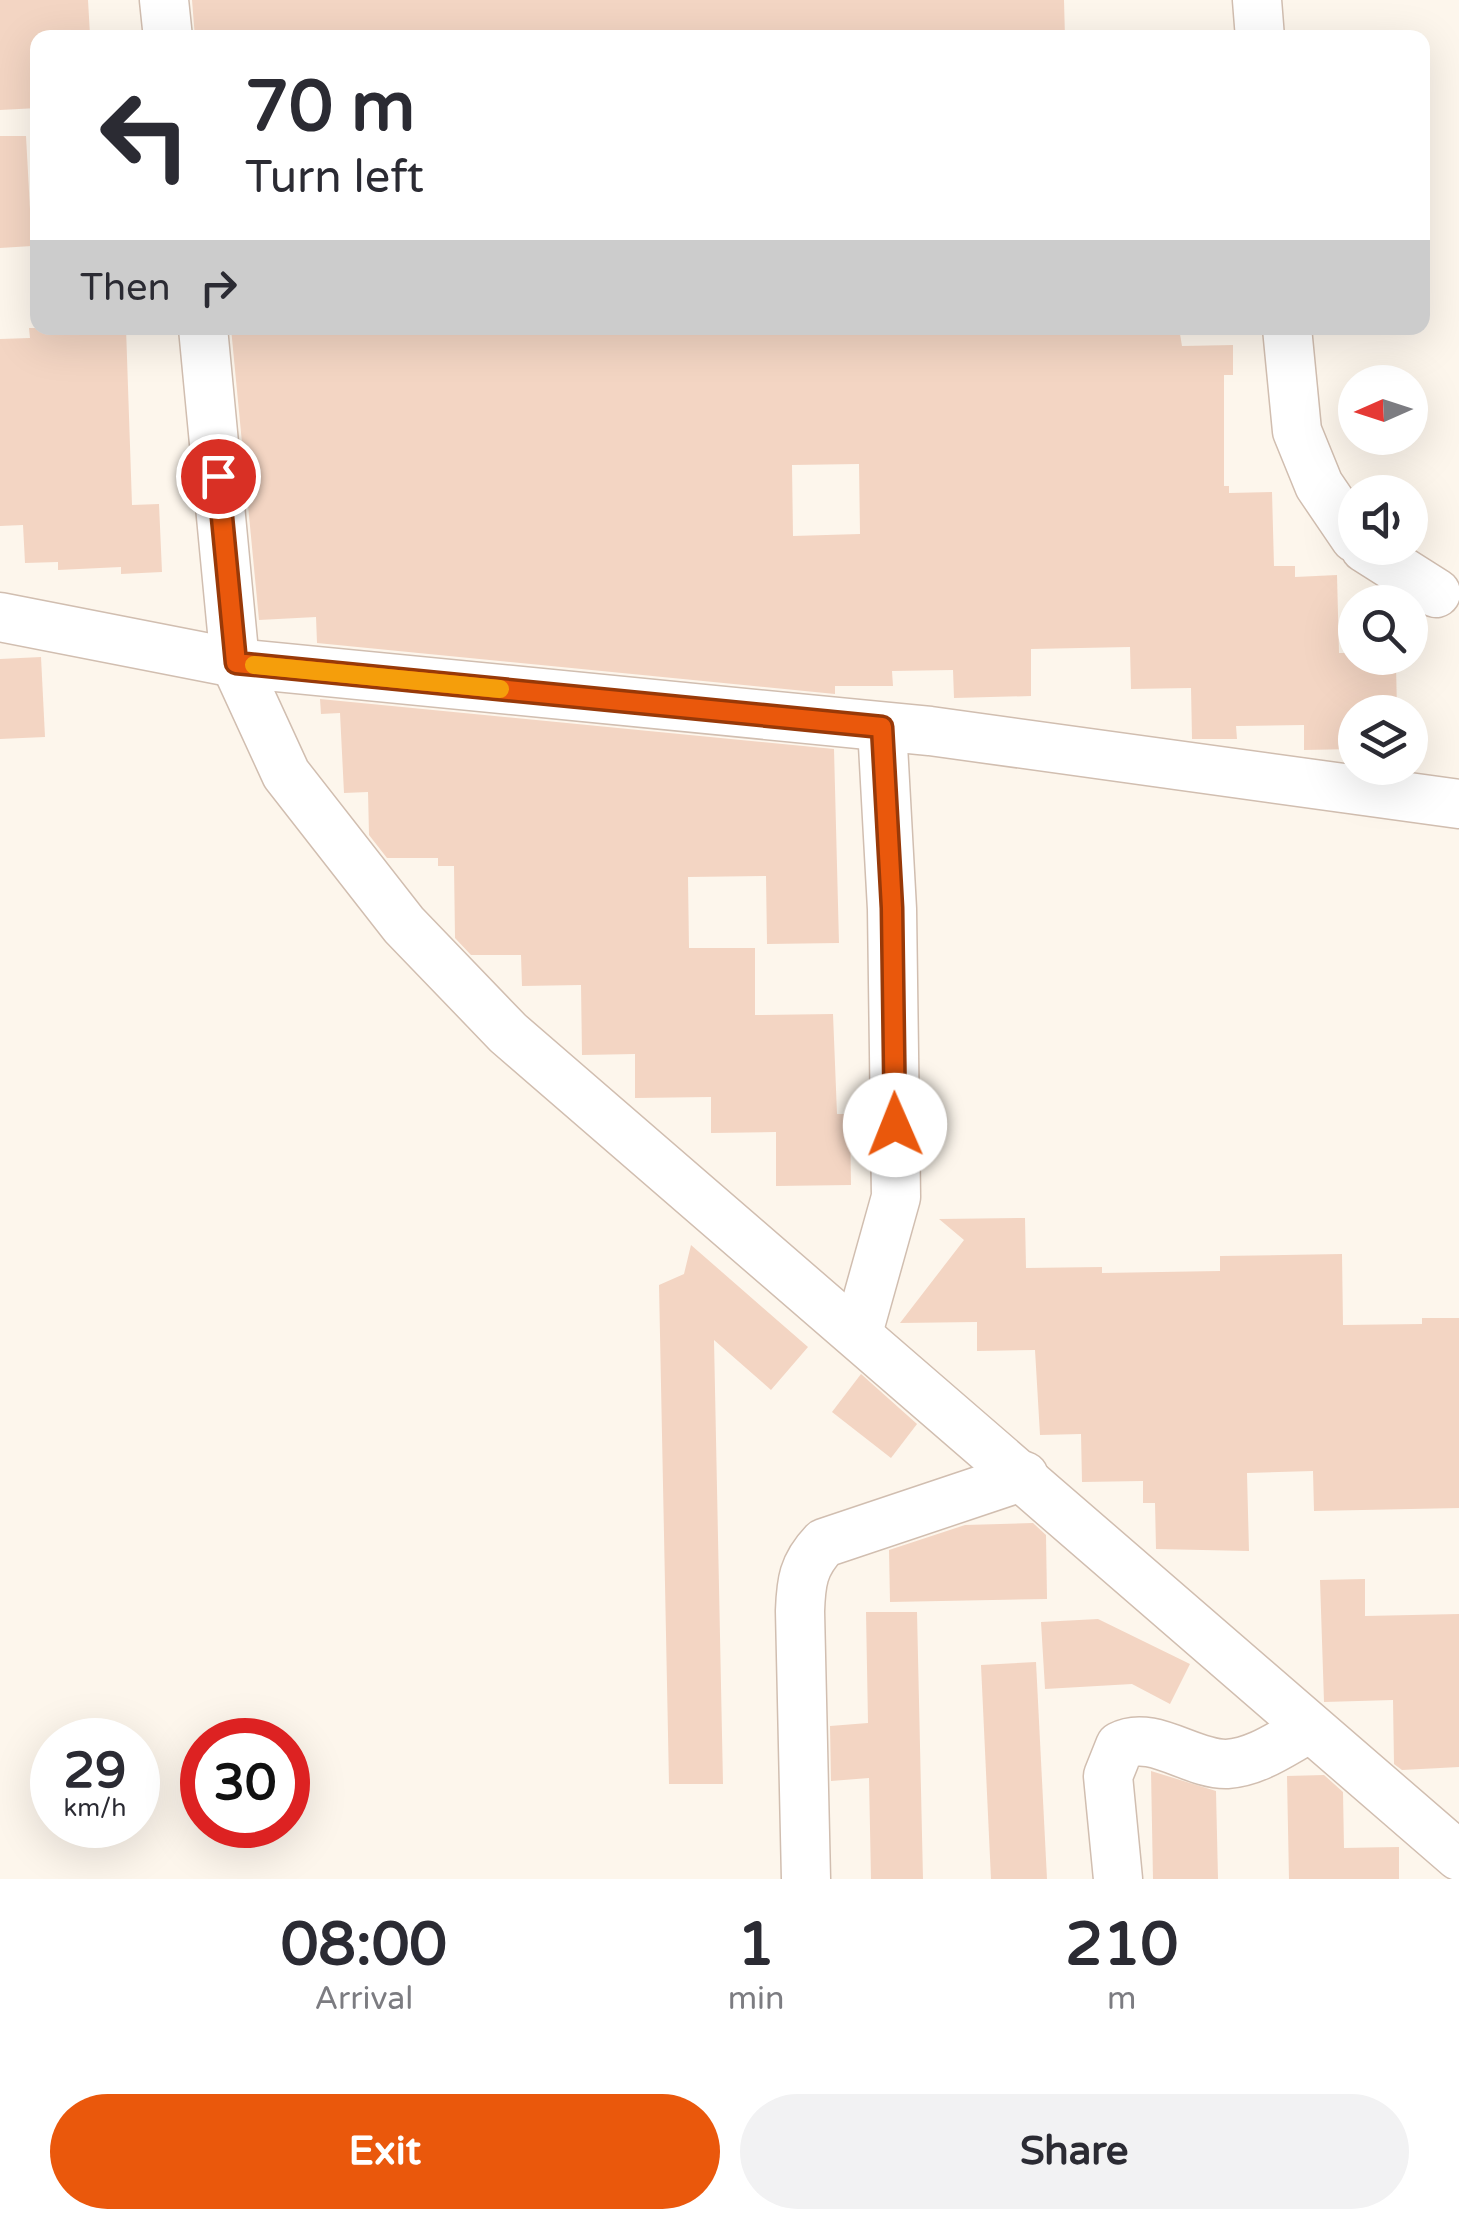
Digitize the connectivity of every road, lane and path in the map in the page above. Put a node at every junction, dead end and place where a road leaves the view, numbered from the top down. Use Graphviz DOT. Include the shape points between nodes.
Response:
graph roads {
  1 [pos="164,0"];
  2 [pos="1256,0"];
  3 [pos="167,30"];
  4 [pos="1259,30"];
  5 [pos="204,335"];
  6 [pos="1288,335"];
  7 [pos="1338,513"];
  8 [pos="1392,565"];
  9 [pos="1436,593"];
  10 [pos="0,617"];
  11 [pos="236,663"];
  12 [pos="882,727"];
  13 [pos="1459,804"];
  14 [pos="858,1334"];
  15 [pos="1024,1476"];
  16 [pos="1308,1729"];
  17 [pos="1459,1856"];
  18 [pos="806,1879"];
  19 [pos="1118,1879"];
  1 -- 3 [label="street"];
  2 -- 4 [label="street"];
  5 -- 11 [label="street"];
  6 -- 7 [label="street" via="1297,431"];
  8 -- 9 [label="street"];
  10 -- 11 [label="street"];
  11 -- 12 [label="street"];
  11 -- 14 [label="street" via="286,774 404,926 508,1033"];
  12 -- 13 [label="street"];
  12 -- 14 [label="street" via="896,1197"];
  14 -- 15 [label="street"];
  15 -- 16 [label="street"];
  15 -- 18 [label="street" via="824,1543 811,1557 802,1575 800,1611"];
  16 -- 17 [label="street"];
  16 -- 19 [label="street" via="1251,1760 1224,1764 1140,1740 1120,1746 1108,1776"];
}
